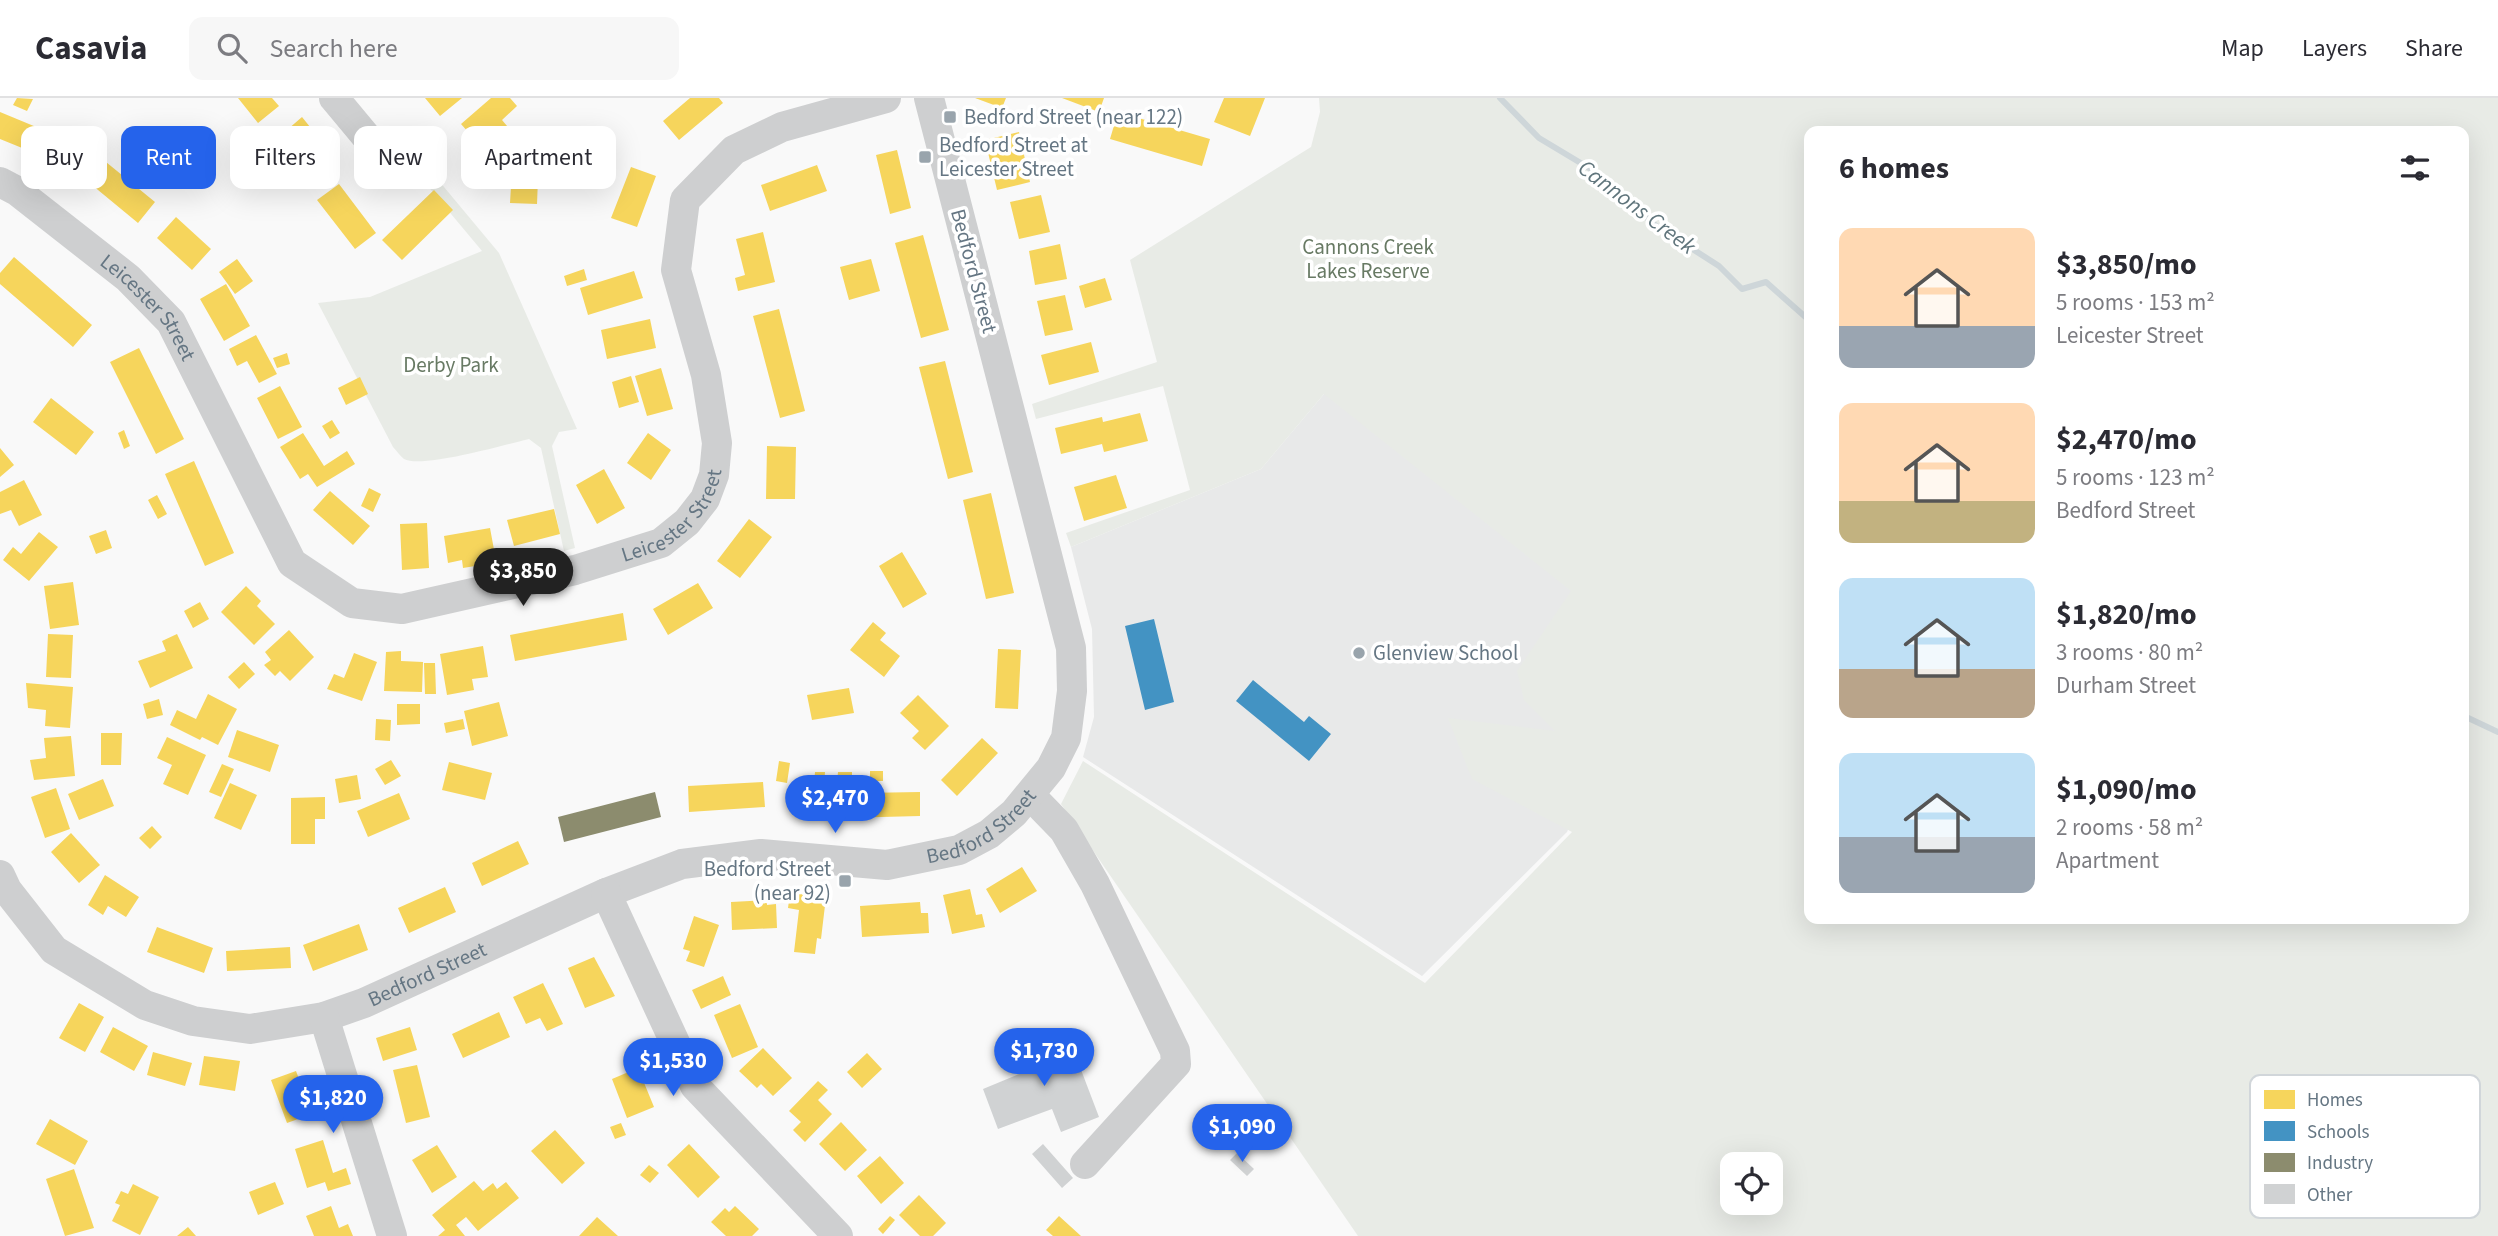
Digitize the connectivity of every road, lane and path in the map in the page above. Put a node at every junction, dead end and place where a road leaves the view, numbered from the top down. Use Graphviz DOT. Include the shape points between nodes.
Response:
graph roads {
  1 [pos="334,98"];
  2 [pos="886,98"];
  3 [pos="929,98"];
  4 [pos="357,126"];
  5 [pos="0,181"];
  6 [pos="1030,795"];
  7 [pos="0,874"];
  8 [pos="606,893"];
  9 [pos="324,1017"];
  10 [pos="1086,1164"];
  11 [pos="392,1236"];
  12 [pos="838,1236"];
  1 -- 4 [label="street"];
  2 -- 5 [label="street, Leicester Street" via="782,127 734,150 685,201 676,270 706,375 717,443 714,475 705,499 687,522 661,543 573,571 402,609 352,603 292,564 171,322 128,278"];
  3 -- 6 [label="street, Bedford Street" via="1071,648 1066,738"];
  6 -- 8 [label="street, Bedford Street" via="989,834 959,850 887,865 777,855 726,857 682,864"];
  6 -- 10 [label="street" via="1064,830 1095,884 1175,1051 1176,1064"];
  7 -- 9 [label="street, Bedford Street" via="7,890 54,950 145,1005 193,1021 250,1029"];
  8 -- 9 [label="street, Bedford Street"];
  8 -- 12 [label="street" via="695,1086"];
  9 -- 11 [label="street"];
}
